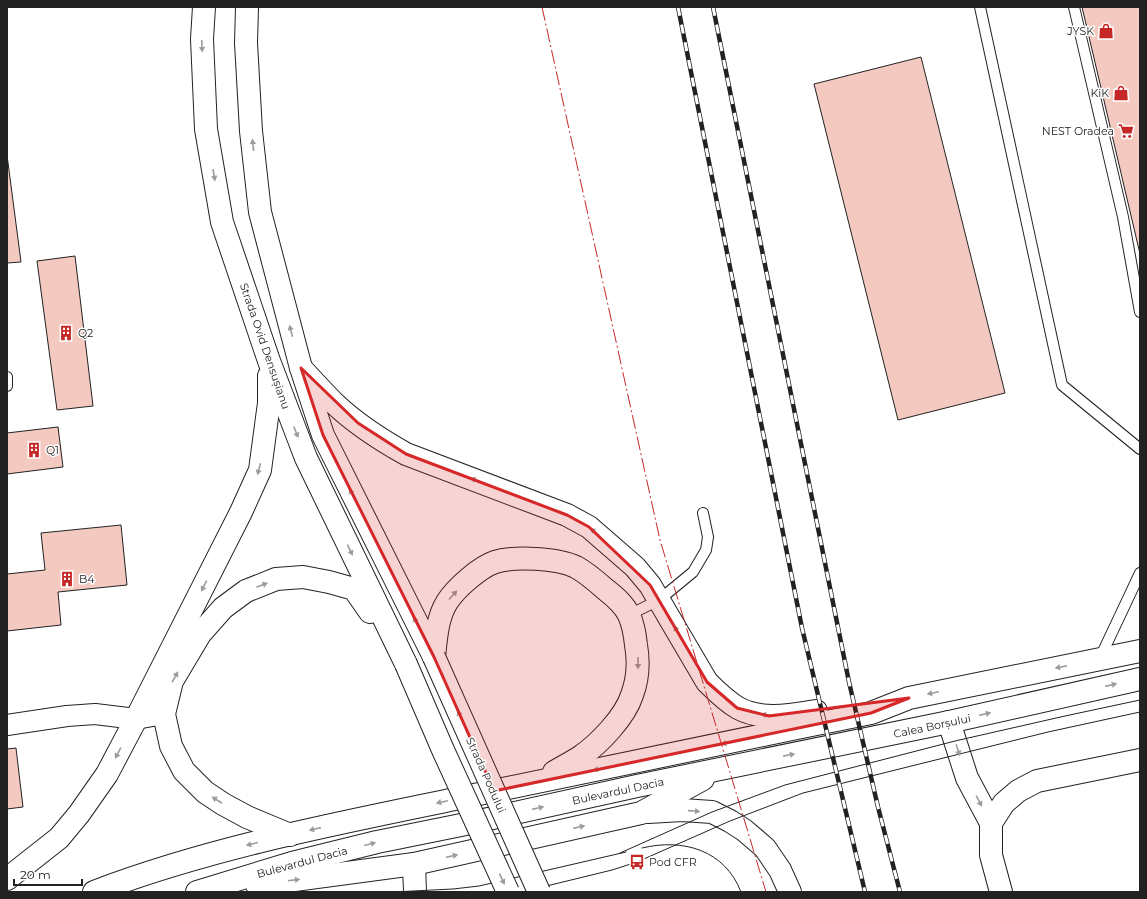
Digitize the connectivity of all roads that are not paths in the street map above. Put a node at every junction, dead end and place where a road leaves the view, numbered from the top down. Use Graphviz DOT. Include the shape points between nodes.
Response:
graph roads {
  1 [pos="204,7"];
  2 [pos="247,7"];
  3 [pos="980,7"];
  4 [pos="1074,7"];
  5 [pos="1140,312"];
  6 [pos="269,360"];
  7 [pos="301,368"];
  8 [pos="7,377"];
  9 [pos="7,386"];
  10 [pos="1140,449"];
  11 [pos="703,513"];
  12 [pos="1140,573"];
  13 [pos="659,600"];
  14 [pos="629,615"];
  15 [pos="1140,651"];
  16 [pos="434,657"];
  17 [pos="1099,659"];
  18 [pos="406,664"];
  19 [pos="1140,679"];
  20 [pos="909,698"];
  21 [pos="164,714"];
  22 [pos="136,719"];
  23 [pos="949,722"];
  24 [pos="7,725"];
  25 [pos="1140,760"];
  26 [pos="723,769"];
  27 [pos="535,782"];
  28 [pos="641,813"];
  29 [pos="991,823"];
  30 [pos="290,835"];
  31 [pos="414,864"];
  32 [pos="7,879"];
  33 [pos="94,892"];
  34 [pos="199,892"];
  35 [pos="415,892"];
  36 [pos="508,892"];
  37 [pos="539,892"];
  38 [pos="790,892"];
  39 [pos="1001,892"];
  1 -- 6 [label="main road, Strada Ovid Densușianu, one-way" via="202,39 206,129 222,222"];
  7 -- 2 [label="main road, one-way" via="260,212 251,131 246,44"];
  3 -- 10 [label="lane" via="1062,385"];
  4 -- 5 [label="lane" via="1122,217"];
  6 -- 18 [label="main road, Strada Ovid Densușianu, one-way" via="306,458"];
  6 -- 22 [label="main road, one-way" via="269,403 260,470"];
  13 -- 7 [label="main road, one-way" via="635,567 590,527 566,515 406,454 358,424"];
  16 -- 7 [label="main road, one-way" via="322,435"];
  8 -- 9 [label="lane"];
  11 -- 13 [label="lane" via="708,537 706,550 693,572"];
  12 -- 17 [label="lane"];
  13 -- 14 [label="lane"];
  20 -- 13 [label="main road, one-way" via="806,713 769,716 753,714 738,708 707,682"];
  16 -- 14 [label="main road, one-way" via="438,624 447,602 475,573 495,562 514,559 555,561 575,567 619,600"];
  14 -- 27 [label="main road, one-way" via="638,657 638,674 626,707 601,741 580,757"];
  15 -- 17 [label="main road"];
  37 -- 16 [label="main road, Strada Podului, one-way, bridge"];
  17 -- 20 [label="main road, one-way"];
  21 -- 18 [label="main road, one-way" via="172,682 200,634 223,608 246,591 276,579 303,577 354,589"];
  18 -- 36 [label="main road, one-way, bridge"];
  23 -- 19 [label="main road, Calea Borșului, one-way"];
  20 -- 27 [label="main road, one-way" via="871,713"];
  21 -- 22 [label="street"];
  30 -- 21 [label="main road, one-way" via="247,817 205,792 184,771 171,746"];
  22 -- 24 [label="street" via="95,714"];
  22 -- 32 [label="main road, one-way" via="107,774 79,814 59,838"];
  26 -- 23 [label="main road, Calea Borșului, one-way"];
  23 -- 29 [label="main road, one-way" via="967,778"];
  25 -- 29 [label="main road" via="1037,781 1018,791 1004,803"];
  26 -- 28 [label="main road, Bulevardul Dacia"];
  34 -- 26 [label="main road, Bulevardul Dacia, one-way" via="292,863 377,842"];
  27 -- 30 [label="main road, one-way"];
  31 -- 28 [label="main road, Bulevardul Dacia, one-way"];
  28 -- 38 [label="main road, one-way" via="682,810 712,812 730,821 765,848 780,870"];
  29 -- 39 [label="main road" via="991,855"];
  30 -- 33 [label="main road, one-way" via="140,875"];
  34 -- 31 [label="main road, Bulevardul Dacia, one-way"];
  31 -- 35 [label="main road"];
}
